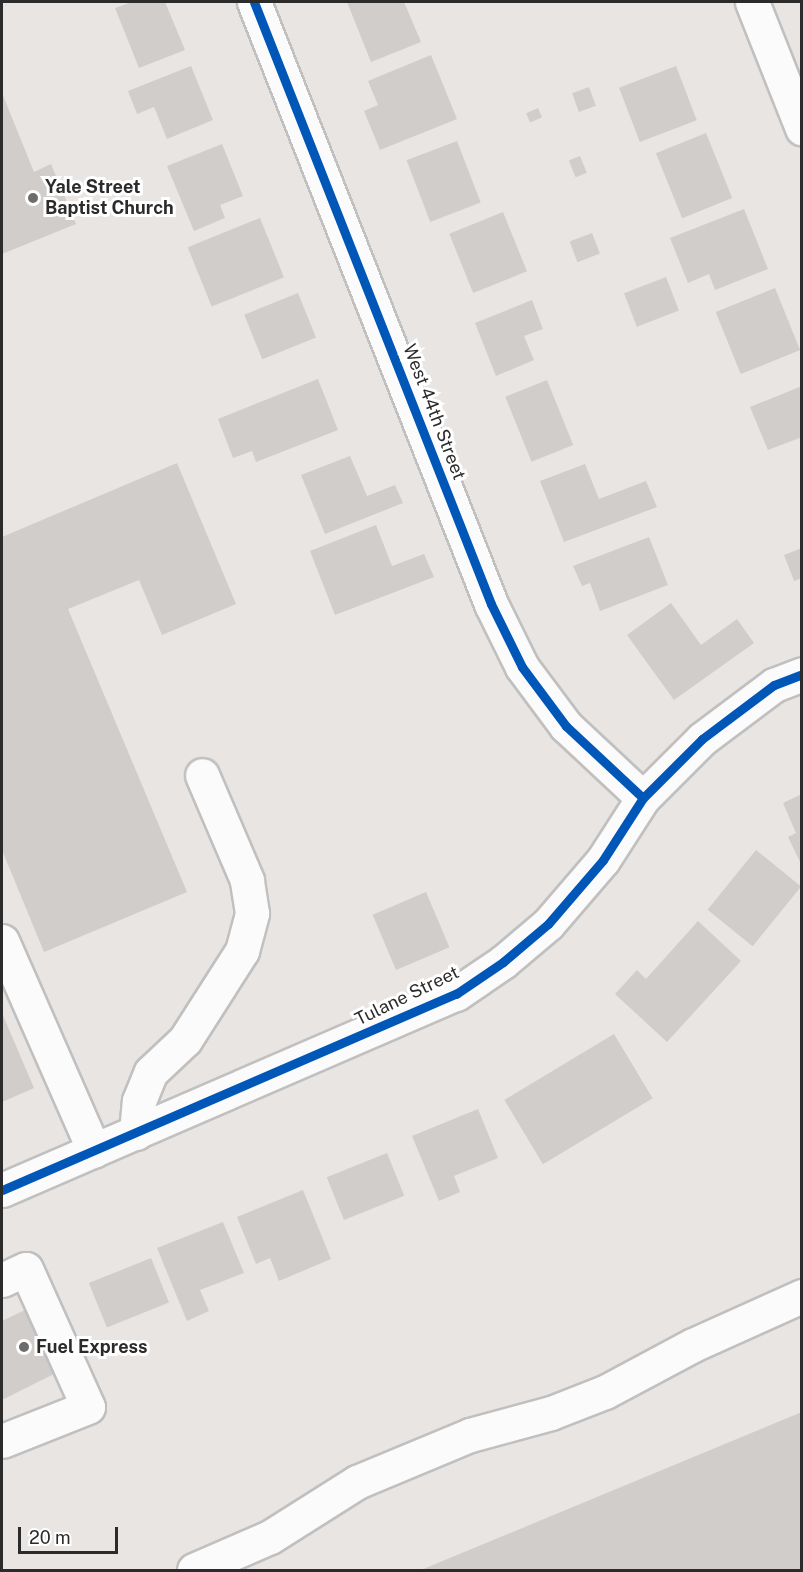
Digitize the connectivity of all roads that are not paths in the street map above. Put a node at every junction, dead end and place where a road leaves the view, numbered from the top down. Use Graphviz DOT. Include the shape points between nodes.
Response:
graph roads {
  1 [pos="254,2"];
  2 [pos="752,2"];
  3 [pos="801,128"];
  4 [pos="801,674"];
  5 [pos="202,775"];
  6 [pos="643,798"];
  7 [pos="2,941"];
  8 [pos="136,1133"];
  9 [pos="93,1151"];
  10 [pos="2,1190"];
  11 [pos="2,1280"];
  12 [pos="801,1296"];
  13 [pos="2,1442"];
  14 [pos="194,1570"];
  1 -- 6 [label="street, West 44th Street" via="501,625 522,667 566,726"];
  2 -- 3 [label="street"];
  4 -- 6 [label="street, Tulane Street" via="774,685 702,739"];
  5 -- 8 [label="street" via="248,880 252,913 242,951 185,1040 151,1072 140,1101"];
  6 -- 8 [label="street, Tulane Street" via="603,860 548,924 456,994"];
  7 -- 9 [label="street"];
  8 -- 9 [label="street, Tulane Street"];
  9 -- 10 [label="street, Tulane Street"];
  11 -- 13 [label="street" via="26,1269 88,1407"];
  12 -- 14 [label="street" via="693,1345 605,1392 551,1413 470,1435 357,1482 270,1537"];
}
